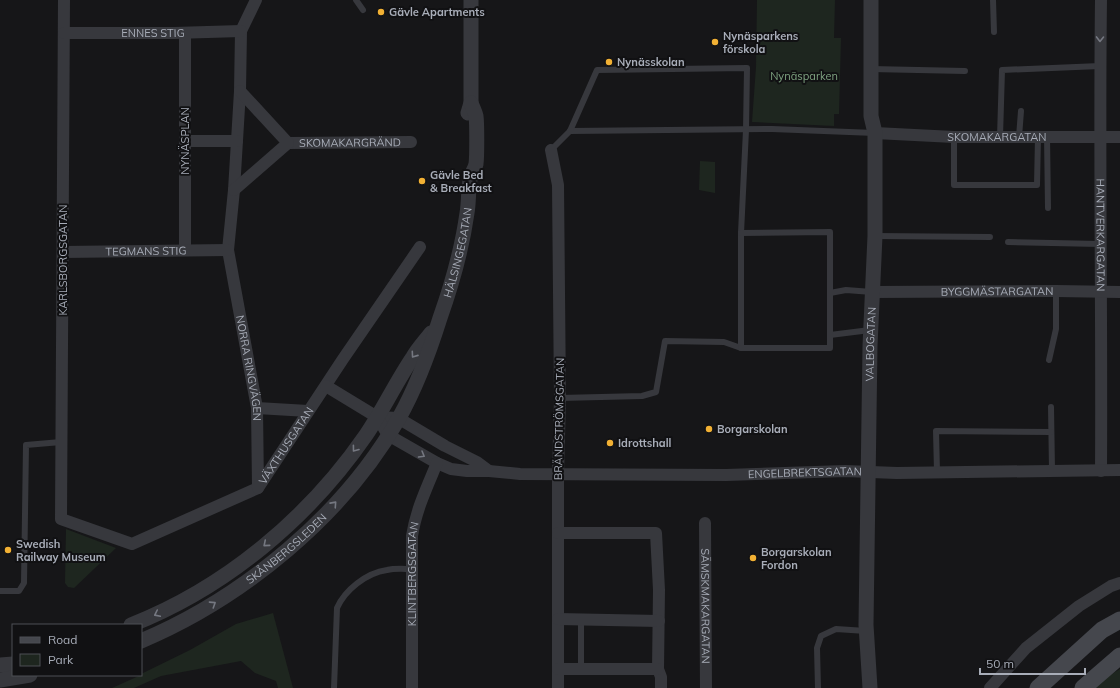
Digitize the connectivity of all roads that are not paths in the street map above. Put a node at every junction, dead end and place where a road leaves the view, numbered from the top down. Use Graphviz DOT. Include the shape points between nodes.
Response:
graph roads {
  1 [pos="64,0"];
  2 [pos="256,0"];
  3 [pos="356,0"];
  4 [pos="471,0"];
  5 [pos="871,0"];
  6 [pos="877,0"];
  7 [pos="993,0"];
  8 [pos="1101,0"];
  9 [pos="363,10"];
  10 [pos="241,31"];
  11 [pos="64,32"];
  12 [pos="994,32"];
  13 [pos="185,33"];
  14 [pos="1100,66"];
  15 [pos="871,69"];
  16 [pos="965,71"];
  17 [pos="240,91"];
  18 [pos="1021,111"];
  19 [pos="746,130"];
  20 [pos="570,131"];
  21 [pos="875,133"];
  22 [pos="954,137"];
  23 [pos="1000,137"];
  24 [pos="1019,137"];
  25 [pos="1043,137"];
  26 [pos="1099,137"];
  27 [pos="1120,137"];
  28 [pos="185,141"];
  29 [pos="237,141"];
  30 [pos="412,142"];
  31 [pos="288,143"];
  32 [pos="551,150"];
  33 [pos="234,190"];
  34 [pos="1048,208"];
  35 [pos="742,233"];
  36 [pos="875,236"];
  37 [pos="990,237"];
  38 [pos="1008,242"];
  39 [pos="1100,244"];
  40 [pos="420,247"];
  41 [pos="185,250"];
  42 [pos="228,250"];
  43 [pos="63,252"];
  44 [pos="1056,291"];
  45 [pos="873,292"];
  46 [pos="1102,292"];
  47 [pos="1120,292"];
  48 [pos="830,293"];
  49 [pos="438,324"];
  50 [pos="871,330"];
  51 [pos="830,335"];
  52 [pos="741,348"];
  53 [pos="1049,360"];
  54 [pos="326,386"];
  55 [pos="560,398"];
  56 [pos="1051,407"];
  57 [pos="257,408"];
  58 [pos="308,411"];
  59 [pos="377,417"];
  60 [pos="398,418"];
  61 [pos="1051,432"];
  62 [pos="388,435"];
  63 [pos="61,442"];
  64 [pos="437,464"];
  65 [pos="1052,470"];
  66 [pos="1102,470"];
  67 [pos="1120,470"];
  68 [pos="489,471"];
  69 [pos="869,472"];
  70 [pos="937,472"];
  71 [pos="558,474"];
  72 [pos="258,488"];
  73 [pos="61,519"];
  74 [pos="705,523"];
  75 [pos="558,534"];
  76 [pos="412,569"];
  77 [pos="1120,584"];
  78 [pos="0,591"];
  79 [pos="558,619"];
  80 [pos="581,619"];
  81 [pos="1120,620"];
  82 [pos="659,621"];
  83 [pos="134,624"];
  84 [pos="866,631"];
  85 [pos="142,641"];
  86 [pos="1120,656"];
  87 [pos="558,668"];
  88 [pos="581,668"];
  89 [pos="658,669"];
  90 [pos="334,688"];
  91 [pos="412,688"];
  92 [pos="558,688"];
  93 [pos="661,688"];
  94 [pos="706,688"];
  95 [pos="818,688"];
  96 [pos="870,688"];
  97 [pos="990,688"];
  98 [pos="1038,688"];
  99 [pos="1083,688"];
  1 -- 11 [label="street, KARLSBORGSGATAN"];
  2 -- 10 [label="street"];
  3 -- 9 [label="lane"];
  4 -- 49 [label="street, HÄLSINGEGATAN" via="471,104 467,117 466,162 470,179 469,200 460,251"];
  5 -- 6 [label="lane"];
  5 -- 15 [label="street, VALBOGATAN"];
  7 -- 12 [label="lane"];
  8 -- 14 [label="street, HANTVERKARGATAN, one-way"];
  10 -- 13 [label="street, ENNES STIG"];
  10 -- 17 [label="street"];
  11 -- 13 [label="street, ENNES STIG"];
  11 -- 43 [label="street, KARLSBORGSGATAN"];
  13 -- 28 [label="street, NYNÄSPLAN"];
  14 -- 23 [label="lane" via="1002,70"];
  14 -- 26 [label="street, HANTVERKARGATAN"];
  15 -- 16 [label="lane"];
  15 -- 21 [label="street, VALBOGATAN" via="871,116"];
  17 -- 29 [label="street"];
  17 -- 31 [label="street"];
  18 -- 24 [label="lane"];
  19 -- 20 [label="lane"];
  19 -- 20 [label="lane" via="747,68 597,70"];
  19 -- 21 [label="lane"];
  19 -- 35 [label="lane"];
  20 -- 32 [label="lane"];
  21 -- 22 [label="street, SKOMAKARGATAN"];
  21 -- 36 [label="street, VALBOGATAN"];
  22 -- 23 [label="street, SKOMAKARGATAN"];
  22 -- 25 [label="lane" via="954,185 1037,185"];
  23 -- 24 [label="street, SKOMAKARGATAN"];
  24 -- 25 [label="street, SKOMAKARGATAN"];
  25 -- 26 [label="street, SKOMAKARGATAN"];
  25 -- 34 [label="lane"];
  26 -- 27 [label="street, SKOMAKARGATAN"];
  26 -- 39 [label="street, HANTVERKARGATAN"];
  28 -- 29 [label="street"];
  28 -- 41 [label="street, NYNÄSPLAN"];
  29 -- 33 [label="street"];
  30 -- 31 [label="street, SKOMAKARGRÄND"];
  31 -- 33 [label="street"];
  32 -- 55 [label="street, BRÄNDSTRÖMSGATAN" via="558,185"];
  33 -- 42 [label="street"];
  35 -- 48 [label="lane" via="830,232"];
  35 -- 52 [label="lane"];
  36 -- 37 [label="lane"];
  36 -- 45 [label="street, VALBOGATAN"];
  38 -- 39 [label="lane"];
  39 -- 46 [label="street, HANTVERKARGATAN"];
  40 -- 54 [label="street, VÄXTHUSGATAN"];
  41 -- 42 [label="street, TEGMANS STIG"];
  41 -- 43 [label="street, TEGMANS STIG"];
  42 -- 57 [label="street, NORRA RINGVÄGEN"];
  43 -- 63 [label="street, KARLSBORGSGATAN"];
  44 -- 45 [label="street, BYGGMÄSTARGATAN"];
  44 -- 46 [label="street, BYGGMÄSTARGATAN"];
  44 -- 53 [label="lane" via="1056,329"];
  45 -- 48 [label="lane" via="846,290"];
  45 -- 50 [label="street, VALBOGATAN"];
  46 -- 47 [label="street, BYGGMÄSTARGATAN"];
  46 -- 66 [label="street, HANTVERKARGATAN"];
  48 -- 51 [label="lane"];
  49 -- 59 [label="street, HÄLSINGEGATAN, one-way" via="413,356"];
  49 -- 60 [label="street, HÄLSINGEGATAN" via="426,362"];
  50 -- 51 [label="lane"];
  50 -- 69 [label="street, VALBOGATAN"];
  51 -- 52 [label="lane" via="830,348"];
  52 -- 55 [label="lane" via="724,342 665,341 656,392 642,396"];
  54 -- 58 [label="street, VÄXTHUSGATAN"];
  54 -- 59 [label="street"];
  55 -- 71 [label="street, BRÄNDSTRÖMSGATAN"];
  56 -- 61 [label="lane"];
  57 -- 58 [label="street"];
  57 -- 72 [label="street, NORRA RINGVÄGEN"];
  58 -- 72 [label="street, VÄXTHUSGATAN"];
  59 -- 60 [label="street, ENGELBREKTSGATAN"];
  59 -- 62 [label="street, ENGELBREKTSGATAN"];
  59 -- 83 [label="street, SKÅNBERGSLEDEN, one-way" via="328,482 268,543 198,592"];
  60 -- 62 [label="street, SKÅNBERGSLEDEN"];
  60 -- 68 [label="street, ENGELBREKTSGATAN"];
  61 -- 65 [label="lane"];
  61 -- 70 [label="lane" via="936,431"];
  62 -- 64 [label="street, ENGELBREKTSGATAN, one-way"];
  85 -- 62 [label="street, SKÅNBERGSLEDEN, one-way" via="206,608 252,578 301,538 349,487"];
  63 -- 73 [label="street, KARLSBORGSGATAN"];
  63 -- 78 [label="lane" via="26,444 24,582 19,591"];
  64 -- 68 [label="street, ENGELBREKTSGATAN" via="451,469"];
  64 -- 76 [label="street, KLINTBERGSGATAN" via="414,525"];
  65 -- 66 [label="street, ENGELBREKTSGATAN"];
  65 -- 70 [label="street, ENGELBREKTSGATAN"];
  66 -- 67 [label="street, ENGELBREKTSGATAN"];
  68 -- 71 [label="street, ENGELBREKTSGATAN"];
  69 -- 70 [label="street, ENGELBREKTSGATAN"];
  69 -- 71 [label="street, ENGELBREKTSGATAN" via="726,475"];
  69 -- 84 [label="street, VALBOGATAN"];
  71 -- 75 [label="street, BRÄNDSTRÖMSGATAN"];
  72 -- 73 [label="street, VÄXTHUSGATAN" via="132,544"];
  74 -- 94 [label="street, SÄMSKMAKARGATAN"];
  75 -- 79 [label="street, BRÄNDSTRÖMSGATAN"];
  75 -- 82 [label="street" via="656,533"];
  76 -- 90 [label="lane" via="387,570 375,574 355,586 340,600 336,614"];
  76 -- 91 [label="street, KLINTBERGSGATAN"];
  77 -- 97 [label="street" via="1111,586 1078,606 1026,648"];
  79 -- 80 [label="street"];
  79 -- 87 [label="street, BRÄNDSTRÖMSGATAN"];
  80 -- 82 [label="street"];
  80 -- 88 [label="lane"];
  81 -- 98 [label="main road" via="1102,630"];
  82 -- 89 [label="street"];
  84 -- 95 [label="lane" via="836,630 821,636 817,648"];
  84 -- 96 [label="street, VALBOGATAN"];
  86 -- 99 [label="main road"];
  87 -- 88 [label="street"];
  87 -- 92 [label="street, BRÄNDSTRÖMSGATAN"];
  88 -- 89 [label="street"];
  89 -- 93 [label="street"];
}
